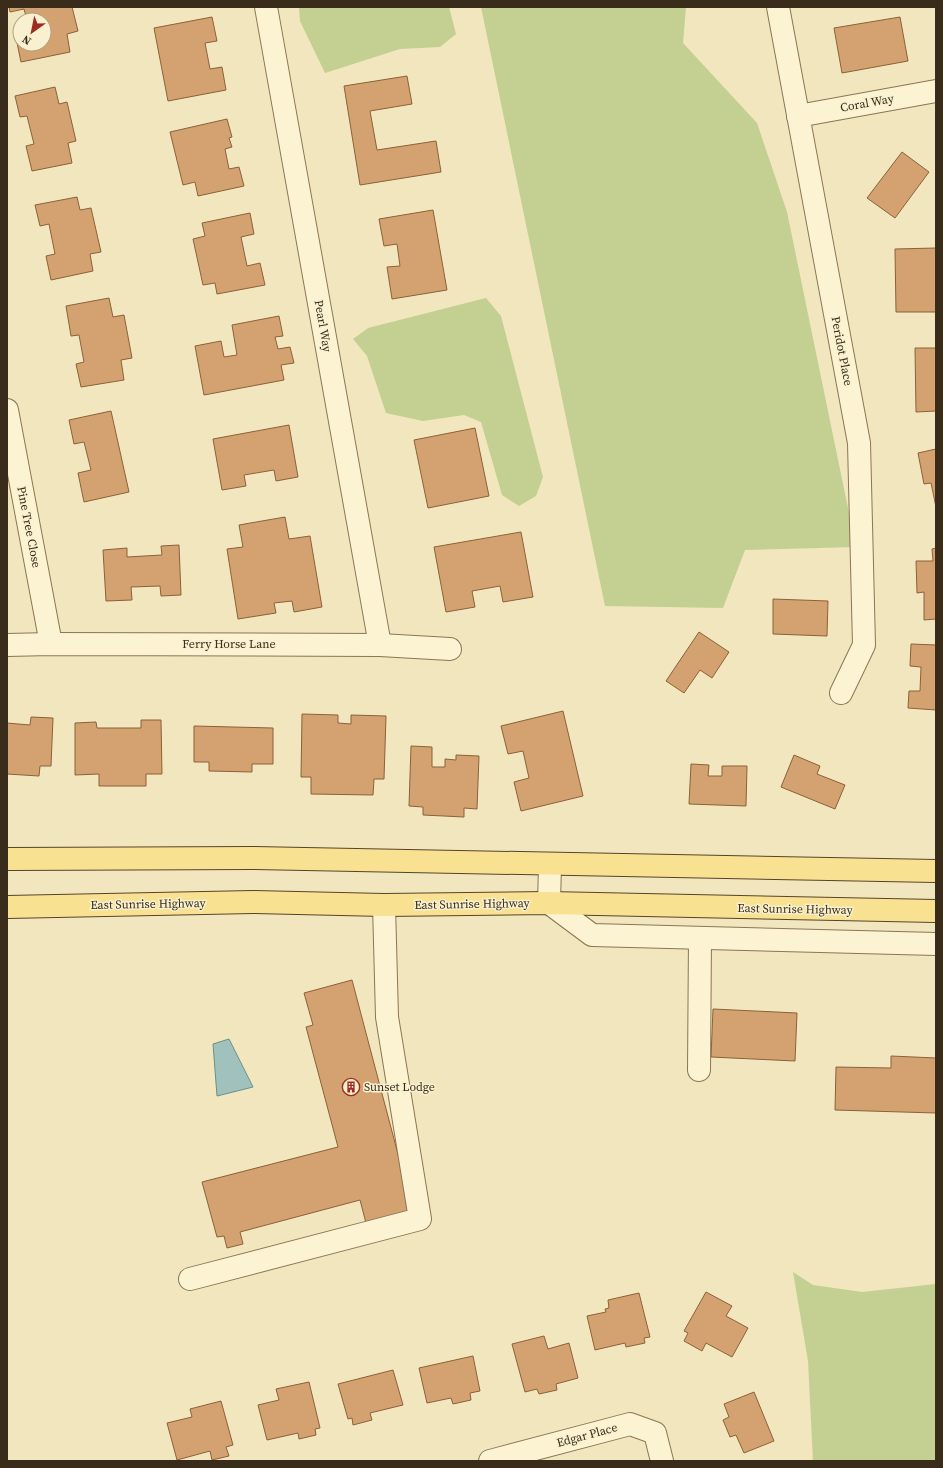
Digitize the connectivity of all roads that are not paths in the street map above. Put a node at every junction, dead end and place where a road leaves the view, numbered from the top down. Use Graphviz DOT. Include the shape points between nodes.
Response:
graph roads {
  1 [pos="266,7"];
  2 [pos="778,7"];
  3 [pos="936,91"];
  4 [pos="798,116"];
  5 [pos="7,410"];
  6 [pos="50,644"];
  7 [pos="380,644"];
  8 [pos="7,645"];
  9 [pos="450,649"];
  10 [pos="841,693"];
  11 [pos="7,859"];
  12 [pos="550,865"];
  13 [pos="936,871"];
  14 [pos="549,903"];
  15 [pos="384,905"];
  16 [pos="7,907"];
  17 [pos="936,911"];
  18 [pos="700,938"];
  19 [pos="936,944"];
  20 [pos="699,1070"];
  21 [pos="190,1279"];
  22 [pos="490,1461"];
  23 [pos="662,1461"];
  1 -- 7 [label="street, Pearl Way"];
  2 -- 4 [label="street, Peridot Place"];
  3 -- 4 [label="street, Coral Way"];
  4 -- 10 [label="street, Peridot Place" via="859,443 864,645"];
  5 -- 6 [label="street, Pine Tree Close"];
  6 -- 7 [label="street, Ferry Horse Lane"];
  6 -- 8 [label="street, Ferry Horse Lane"];
  7 -- 9 [label="street, Ferry Horse Lane"];
  11 -- 12 [label="main road" via="253,858"];
  12 -- 13 [label="main road"];
  12 -- 14 [label="street"];
  14 -- 15 [label="main road, East Sunrise Highway"];
  14 -- 17 [label="main road, East Sunrise Highway"];
  14 -- 18 [label="street" via="592,935"];
  15 -- 16 [label="main road, East Sunrise Highway" via="253,902"];
  15 -- 21 [label="street" via="387,1017 420,1219"];
  18 -- 19 [label="street"];
  18 -- 20 [label="street"];
  22 -- 23 [label="street, Edgar Place" via="630,1424 655,1433"];
}
